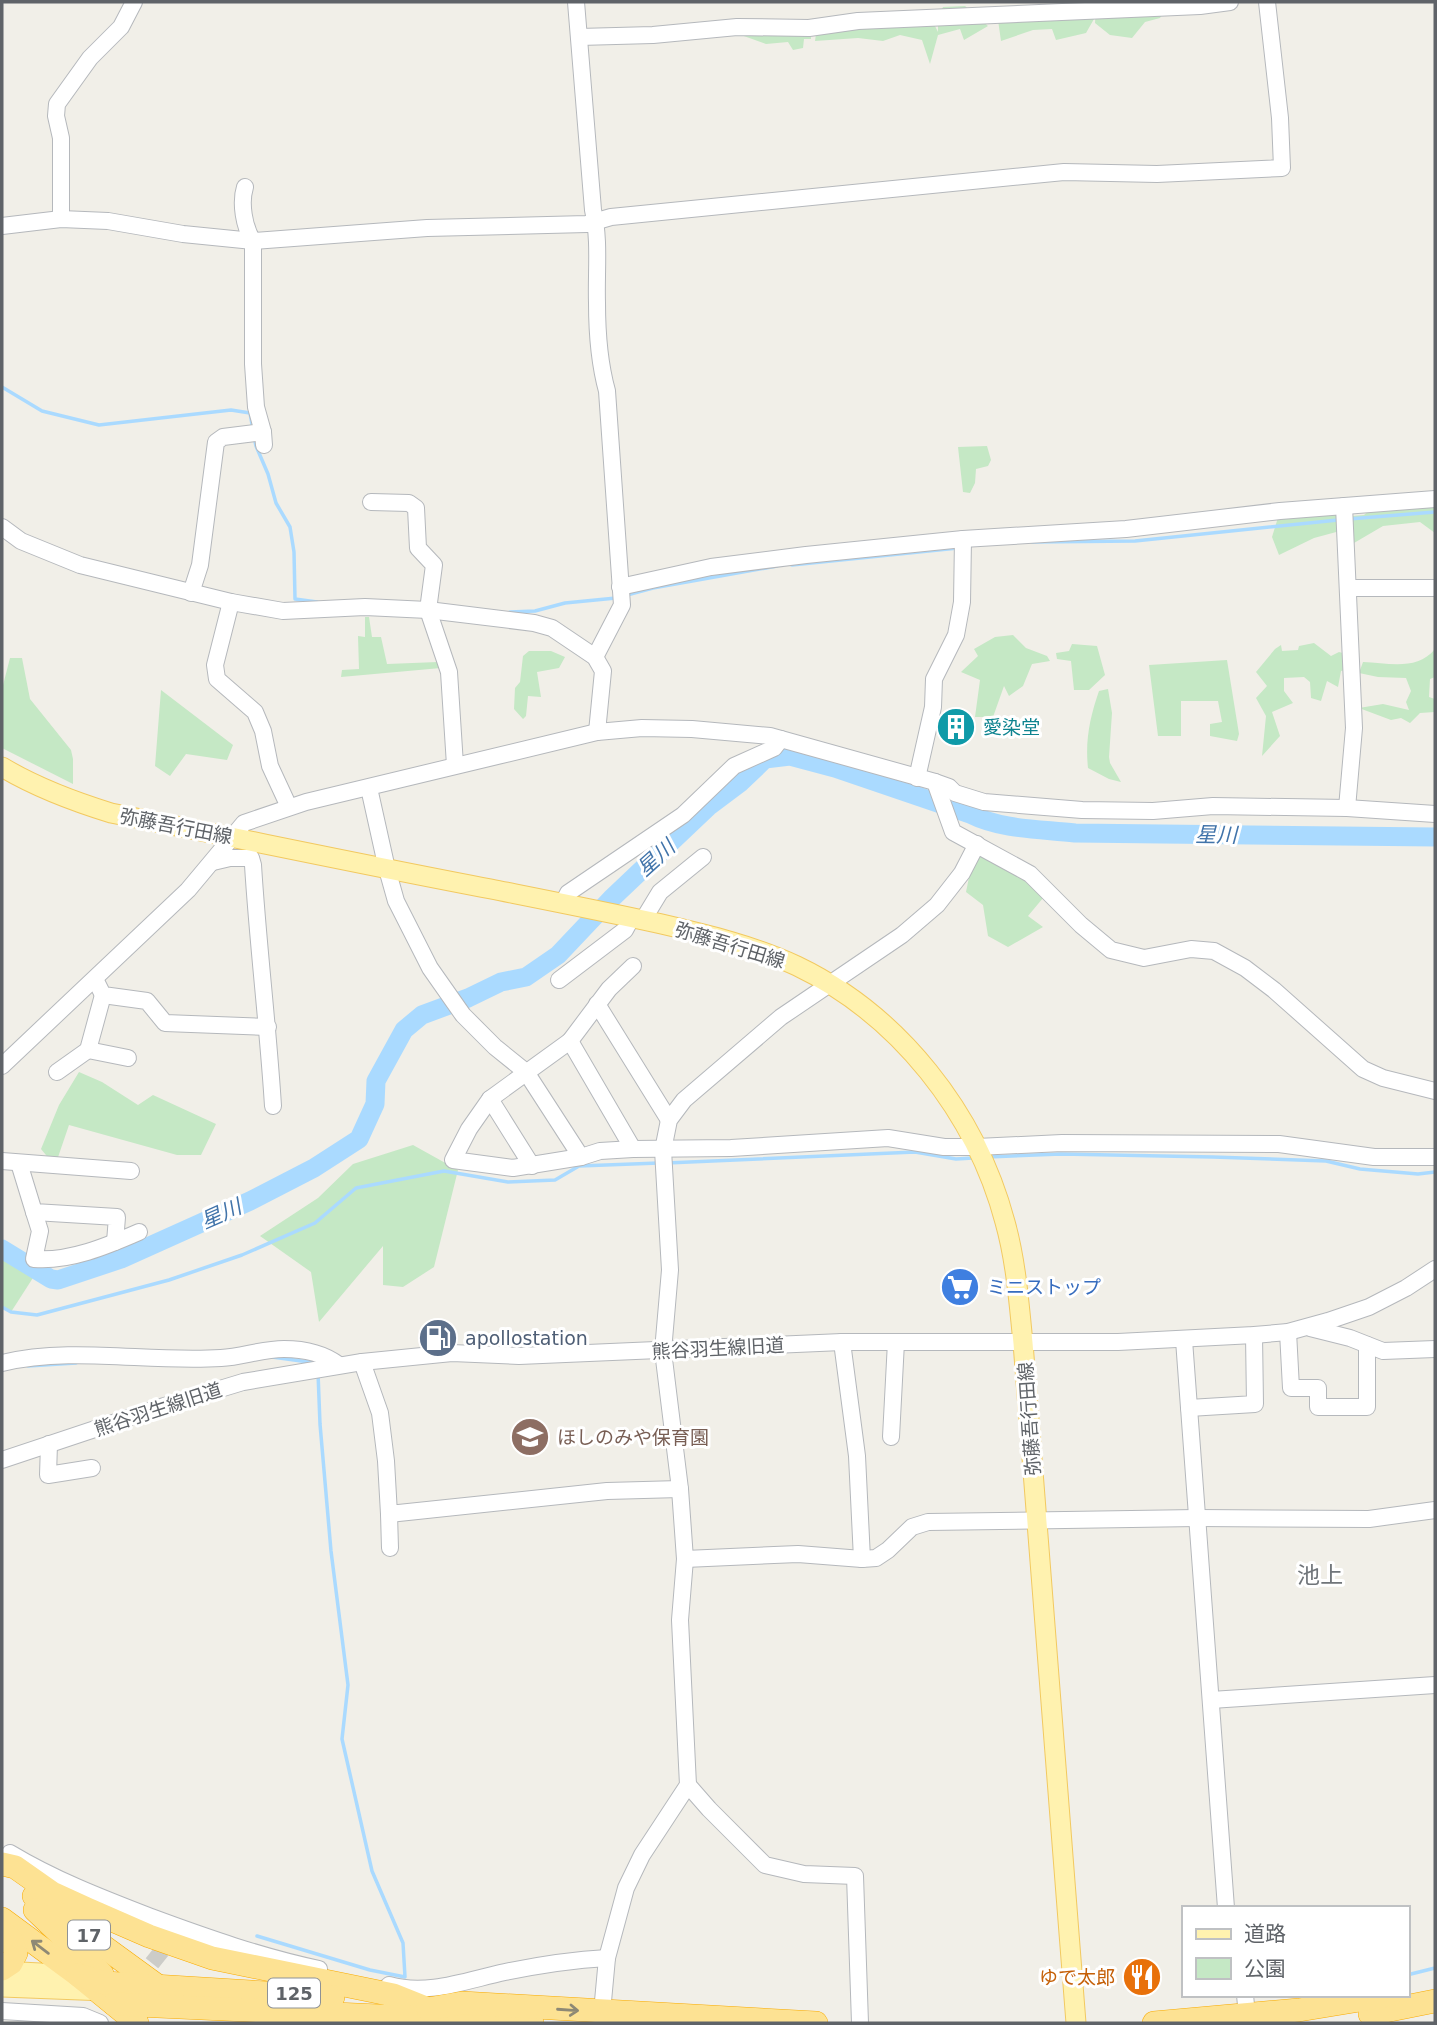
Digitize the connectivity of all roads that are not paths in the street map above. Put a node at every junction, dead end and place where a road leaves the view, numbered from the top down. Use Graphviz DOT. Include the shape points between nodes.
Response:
graph roads {
  1 [pos="134,2"];
  2 [pos="576,2"];
  3 [pos="1230,2"];
  4 [pos="1267,2"];
  5 [pos="579,37"];
  6 [pos="245,187"];
  7 [pos="61,219"];
  8 [pos="596,220"];
  9 [pos="2,226"];
  10 [pos="253,241"];
  11 [pos="1435,499"];
  12 [pos="371,502"];
  13 [pos="1344,506"];
  14 [pos="2,527"];
  15 [pos="963,539"];
  16 [pos="620,587"];
  17 [pos="1348,588"];
  18 [pos="1435,588"];
  19 [pos="191,593"];
  20 [pos="231,602"];
  21 [pos="428,610"];
  22 [pos="595,657"];
  23 [pos="597,732"];
  24 [pos="781,739"];
  25 [pos="455,765"];
  26 [pos="2,767"];
  27 [pos="917,778"];
  28 [pos="935,783"];
  29 [pos="369,788"];
  30 [pos="289,807"];
  31 [pos="1348,808"];
  32 [pos="1435,814"];
  33 [pos="232,837"];
  34 [pos="977,844"];
  35 [pos="704,857"];
  36 [pos="213,862"];
  37 [pos="387,869"];
  38 [pos="567,904"];
  39 [pos="633,918"];
  40 [pos="634,966"];
  41 [pos="95,979"];
  42 [pos="559,980"];
  43 [pos="829,984"];
  44 [pos="103,995"];
  45 [pos="597,1004"];
  46 [pos="268,1027"];
  47 [pos="570,1041"];
  48 [pos="88,1050"];
  49 [pos="128,1058"];
  50 [pos="2,1066"];
  51 [pos="57,1072"];
  52 [pos="526,1072"];
  53 [pos="1435,1091"];
  54 [pos="489,1099"];
  55 [pos="273,1106"];
  56 [pos="669,1120"];
  57 [pos="977,1147"];
  58 [pos="633,1149"];
  59 [pos="663,1150"];
  60 [pos="581,1157"];
  61 [pos="1435,1157"];
  62 [pos="2,1161"];
  63 [pos="19,1163"];
  64 [pos="532,1166"];
  65 [pos="131,1171"];
  66 [pos="34,1212"];
  67 [pos="139,1232"];
  68 [pos="115,1242"];
  69 [pos="1435,1269"];
  70 [pos="1308,1327"];
  71 [pos="1288,1332"];
  72 [pos="1254,1335"];
  73 [pos="1184,1340"];
  74 [pos="842,1342"];
  75 [pos="896,1342"];
  76 [pos="1023,1343"];
  77 [pos="1367,1345"];
  78 [pos="1435,1349"];
  79 [pos="663,1350"];
  80 [pos="362,1362"];
  81 [pos="2,1363"];
  82 [pos="325,1368"];
  83 [pos="1189,1408"];
  84 [pos="891,1437"];
  85 [pos="49,1444"];
  86 [pos="2,1460"];
  87 [pos="92,1468"];
  88 [pos="680,1489"];
  89 [pos="1435,1510"];
  90 [pos="389,1514"];
  91 [pos="1197,1518"];
  92 [pos="1037,1522"];
  93 [pos="390,1548"];
  94 [pos="685,1559"];
  95 [pos="862,1559"];
  96 [pos="1435,1685"];
  97 [pos="1211,1700"];
  98 [pos="688,1785"];
  99 [pos="8,1868"];
  100 [pos="1226,1906"];
  101 [pos="2,1919"];
  102 [pos="2,1932"];
  103 [pos="607,1958"];
  104 [pos="2,1970"];
  105 [pos="78,1975"];
  106 [pos="2,1987"];
  107 [pos="1435,1987"];
  108 [pos="1409,1993"];
  109 [pos="2,1997"];
  110 [pos="1378,1997"];
  111 [pos="97,2001"];
  112 [pos="1435,2001"];
  113 [pos="1241,2003"];
  114 [pos="428,2009"];
  115 [pos="176,2010"];
  116 [pos="2,2011"];
  117 [pos="602,2012"];
  118 [pos="330,2013"];
  119 [pos="2,2018"];
  120 [pos="454,2020"];
  121 [pos="100,2023"];
  122 [pos="137,2023"];
  123 [pos="301,2023"];
  124 [pos="531,2023"];
  125 [pos="816,2023"];
  126 [pos="860,2023"];
  127 [pos="1076,2023"];
  128 [pos="1154,2023"];
  129 [pos="1307,2023"];
  1 -- 7 [label="street" via="121,27 90,58 57,104"];
  2 -- 5 [label="street"];
  3 -- 5 [label="street"];
  4 -- 8 [label="street" via="1282,167 1157,174 1064,172"];
  5 -- 8 [label="street"];
  6 -- 10 [label="street" via="247,232"];
  7 -- 9 [label="street"];
  7 -- 10 [label="street"];
  8 -- 10 [label="street"];
  8 -- 16 [label="street" via="600,364 607,391"];
  10 -- 19 [label="street" via="253,364 264,439 223,437 216,442 200,565"];
  11 -- 13 [label="street"];
  12 -- 21 [label="street" via="409,503 416,508 418,548 434,565"];
  13 -- 15 [label="street" via="1126,529"];
  13 -- 17 [label="street"];
  14 -- 19 [label="street" via="21,541 80,565"];
  15 -- 16 [label="street" via="711,567"];
  15 -- 27 [label="street" via="962,602 956,635 934,680 933,707"];
  16 -- 22 [label="street" via="622,605"];
  17 -- 18 [label="street"];
  17 -- 31 [label="street" via="1354,728"];
  19 -- 20 [label="street"];
  20 -- 21 [label="street" via="283,611"];
  20 -- 30 [label="street" via="215,666 217,680 255,712 270,766"];
  21 -- 22 [label="street" via="552,628"];
  21 -- 25 [label="street" via="449,672"];
  22 -- 23 [label="street" via="603,671"];
  23 -- 24 [label="street" via="692,729"];
  23 -- 25 [label="street"];
  24 -- 27 [label="street"];
  24 -- 38 [label="street" via="774,748 734,766 683,815 568,893"];
  25 -- 29 [label="street"];
  26 -- 33 [label="main road, 弥藤吾行田線" via="60,797 111,813"];
  27 -- 28 [label="street"];
  28 -- 31 [label="street" via="984,802 1082,810"];
  28 -- 34 [label="street" via="953,832"];
  29 -- 30 [label="street"];
  29 -- 37 [label="street"];
  30 -- 33 [label="street" via="244,823"];
  31 -- 32 [label="street"];
  33 -- 36 [label="street"];
  33 -- 37 [label="main road, 弥藤吾行田線"];
  34 -- 43 [label="street" via="937,905 902,935"];
  34 -- 53 [label="street" via="1030,874 1111,950 1144,958 1191,949 1214,951 1274,990 1362,1076"];
  35 -- 39 [label="street"];
  36 -- 41 [label="street"];
  36 -- 46 [label="street" via="251,858"];
  37 -- 38 [label="main road, 弥藤吾行田線"];
  37 -- 52 [label="street" via="396,901 430,968 463,1015"];
  38 -- 39 [label="main road, 弥藤吾行田線"];
  39 -- 42 [label="street" via="625,930"];
  39 -- 43 [label="main road, 弥藤吾行田線" via="764,953"];
  40 -- 45 [label="street"];
  41 -- 44 [label="street"];
  41 -- 50 [label="street"];
  43 -- 56 [label="street" via="735,1055 684,1100"];
  43 -- 57 [label="main road, 弥藤吾行田線" via="885,1026 913,1054 951,1102"];
  44 -- 46 [label="street" via="148,1001 165,1023"];
  44 -- 48 [label="street"];
  45 -- 47 [label="street"];
  45 -- 56 [label="street"];
  46 -- 55 [label="street"];
  47 -- 52 [label="street"];
  47 -- 58 [label="street"];
  48 -- 49 [label="street"];
  48 -- 51 [label="street"];
  52 -- 54 [label="street"];
  52 -- 60 [label="street"];
  54 -- 64 [label="street"];
  54 -- 64 [label="street" via="453,1160"];
  56 -- 59 [label="street"];
  57 -- 59 [label="street" via="888,1138"];
  57 -- 61 [label="street" via="1279,1144 1374,1157"];
  57 -- 76 [label="main road, 弥藤吾行田線" via="1006,1222"];
  58 -- 59 [label="street"];
  58 -- 60 [label="street"];
  59 -- 79 [label="street" via="670,1269"];
  60 -- 64 [label="street"];
  62 -- 63 [label="street"];
  63 -- 65 [label="street"];
  63 -- 66 [label="street"];
  66 -- 68 [label="street" via="117,1217"];
  66 -- 68 [label="street" via="40,1231 34,1259 47,1260"];
  67 -- 68 [label="street"];
  69 -- 70 [label="street, 熊谷羽生線旧道" via="1369,1307"];
  70 -- 71 [label="street, 熊谷羽生線旧道"];
  70 -- 77 [label="street"];
  71 -- 72 [label="street, 熊谷羽生線旧道"];
  71 -- 77 [label="street" via="1291,1388 1318,1388 1318,1407 1367,1407"];
  72 -- 73 [label="street, 熊谷羽生線旧道"];
  72 -- 83 [label="street" via="1255,1404"];
  73 -- 76 [label="street, 熊谷羽生線旧道"];
  73 -- 83 [label="street"];
  74 -- 75 [label="street, 熊谷羽生線旧道"];
  74 -- 79 [label="street, 熊谷羽生線旧道"];
  74 -- 95 [label="street" via="858,1456"];
  75 -- 76 [label="street, 熊谷羽生線旧道"];
  75 -- 84 [label="street"];
  76 -- 92 [label="main road, 弥藤吾行田線"];
  77 -- 78 [label="street" via="1383,1351"];
  79 -- 80 [label="street, 熊谷羽生線旧道" via="519,1356 452,1353"];
  79 -- 88 [label="street"];
  80 -- 82 [label="street, 熊谷羽生線旧道"];
  80 -- 90 [label="street" via="380,1413"];
  81 -- 82 [label="street" via="83,1355 222,1358 286,1349 324,1354"];
  82 -- 85 [label="street, 熊谷羽生線旧道" via="243,1382"];
  83 -- 91 [label="street"];
  85 -- 86 [label="street, 熊谷羽生線旧道"];
  85 -- 87 [label="street" via="48,1475"];
  88 -- 90 [label="street" via="607,1491"];
  88 -- 94 [label="street"];
  89 -- 91 [label="street" via="1369,1519"];
  90 -- 93 [label="street"];
  91 -- 92 [label="street"];
  91 -- 97 [label="street"];
  92 -- 95 [label="street" via="928,1522 912,1527 876,1558"];
  92 -- 127 [label="main road, 弥藤吾行田線"];
  94 -- 95 [label="street" via="798,1554"];
  94 -- 98 [label="street" via="680,1620"];
  96 -- 97 [label="street"];
  97 -- 100 [label="street"];
  98 -- 103 [label="street" via="626,1888"];
  98 -- 126 [label="street" via="765,1865 804,1874 856,1875"];
  99 -- 103 [label="street" via="43,1872 248,1950 402,1989 430,1989 561,1961"];
  99 -- 111 [label="highway" via="33,1908 102,1975"];
  99 -- 114 [label="highway" via="15,1867 87,1909 212,1958 393,1996"];
  99 -- 115 [label="highway, 17"];
  105 -- 101 [label="highway, 17, one-way"];
  102 -- 104 [label="highway" via="16,1953"];
  103 -- 117 [label="street"];
  104 -- 105 [label="main road"];
  105 -- 111 [label="highway, 125"];
  106 -- 111 [label="main road"];
  107 -- 108 [label="highway"];
  109 -- 111 [label="main road"];
  110 -- 113 [label="highway" via="1298,2010"];
  111 -- 115 [label="highway, 125"];
  111 -- 119 [label="street"];
  111 -- 122 [label="highway"];
  112 -- 129 [label="highway"];
  113 -- 128 [label="highway"];
  114 -- 115 [label="highway, 125" via="306,1994"];
  114 -- 117 [label="highway, 125, one-way" via="462,2003"];
  114 -- 120 [label="highway, 125"];
  115 -- 118 [label="highway, 125"];
  116 -- 121 [label="street" via="83,2016"];
  117 -- 125 [label="highway, 125"];
  118 -- 120 [label="highway, 125"];
  118 -- 123 [label="highway"];
  120 -- 124 [label="highway, 125"];
}
